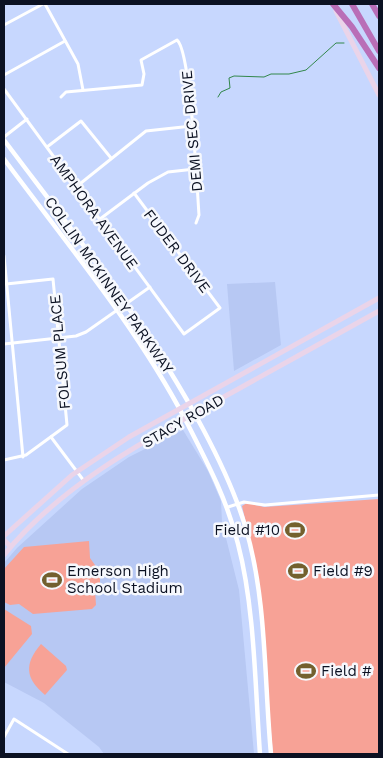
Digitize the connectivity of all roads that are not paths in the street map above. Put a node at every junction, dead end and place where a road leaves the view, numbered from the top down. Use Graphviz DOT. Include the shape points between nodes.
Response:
graph roads {
  1 [pos="44,4"];
  2 [pos="332,4"];
  3 [pos="352,4"];
  4 [pos="372,4"];
  5 [pos="379,16"];
  6 [pos="4,25"];
  7 [pos="65,41"];
  8 [pos="379,51"];
  9 [pos="379,68"];
  10 [pos="4,75"];
  11 [pos="4,89"];
  12 [pos="83,90"];
  13 [pos="379,95"];
  14 [pos="61,96"];
  15 [pos="27,119"];
  16 [pos="192,126"];
  17 [pos="4,139"];
  18 [pos="47,147"];
  19 [pos="111,158"];
  20 [pos="4,159"];
  21 [pos="195,168"];
  22 [pos="76,187"];
  23 [pos="134,193"];
  24 [pos="100,219"];
  25 [pos="196,223"];
  26 [pos="4,256"];
  27 [pos="6,284"];
  28 [pos="150,287"];
  29 [pos="379,298"];
  30 [pos="126,304"];
  31 [pos="116,310"];
  32 [pos="379,310"];
  33 [pos="184,334"];
  34 [pos="58,339"];
  35 [pos="12,343"];
  36 [pos="4,344"];
  37 [pos="293,346"];
  38 [pos="298,356"];
  39 [pos="190,405"];
  40 [pos="180,410"];
  41 [pos="195,413"];
  42 [pos="184,419"];
  43 [pos="51,437"];
  44 [pos="23,457"];
  45 [pos="4,460"];
  46 [pos="76,472"];
  47 [pos="84,481"];
  48 [pos="379,495"];
  49 [pos="238,503"];
  50 [pos="228,507"];
  51 [pos="4,536"];
  52 [pos="4,540"];
  53 [pos="10,546"];
  54 [pos="4,554"];
  55 [pos="250,623"];
  56 [pos="261,623"];
  57 [pos="4,737"];
  58 [pos="68,754"];
  59 [pos="260,754"];
  60 [pos="271,754"];
  1 -- 6 [label="street"];
  1 -- 7 [label="street"];
  2 -- 9 [label="highway" via="352,27"];
  2 -- 13 [label="main road"];
  3 -- 8 [label="highway"];
  4 -- 5 [label="highway"];
  7 -- 10 [label="street"];
  7 -- 12 [label="street" via="78,64"];
  11 -- 15 [label="street, AMPHORA AVENUE"];
  12 -- 14 [label="street" via="66,92"];
  12 -- 16 [label="street, DEMI SEC DRIVE" via="142,85 141,60 176,40 185,56"];
  15 -- 17 [label="street"];
  15 -- 18 [label="street, AMPHORA AVENUE"];
  16 -- 19 [label="street" via="146,131"];
  16 -- 21 [label="street, DEMI SEC DRIVE"];
  17 -- 30 [label="street, COLLIN MCKINNEY PARKWAY"];
  18 -- 19 [label="street" via="81,121"];
  18 -- 22 [label="street, AMPHORA AVENUE"];
  19 -- 22 [label="street"];
  20 -- 31 [label="street, COLLIN MCKINNEY PARKWAY"];
  21 -- 23 [label="street" via="168,172"];
  21 -- 25 [label="street, DEMI SEC DRIVE" via="199,215"];
  22 -- 24 [label="street, AMPHORA AVENUE"];
  23 -- 24 [label="street"];
  23 -- 33 [label="street, FUDER DRIVE" via="220,308"];
  24 -- 28 [label="street, AMPHORA AVENUE"];
  26 -- 27 [label="street"];
  27 -- 34 [label="street, FOLSUM PLACE" via="53,279"];
  27 -- 35 [label="street"];
  28 -- 30 [label="street"];
  28 -- 33 [label="street, AMPHORA AVENUE"];
  29 -- 37 [label="main road, STACY ROAD"];
  30 -- 31 [label="street"];
  30 -- 39 [label="street, COLLIN MCKINNEY PARKWAY"];
  31 -- 34 [label="street" via="86,332"];
  31 -- 40 [label="street, COLLIN MCKINNEY PARKWAY"];
  32 -- 38 [label="main road, STACY ROAD"];
  34 -- 35 [label="street"];
  34 -- 43 [label="street, FOLSUM PLACE" via="67,425"];
  35 -- 36 [label="street"];
  35 -- 44 [label="street"];
  37 -- 38 [label="main road"];
  37 -- 39 [label="main road, STACY ROAD"];
  38 -- 41 [label="main road, STACY ROAD"];
  39 -- 40 [label="main road, STACY ROAD"];
  39 -- 41 [label="street, COLLIN MCKINNEY PARKWAY"];
  40 -- 42 [label="street, COLLIN MCKINNEY PARKWAY"];
  40 -- 46 [label="main road, STACY ROAD"];
  41 -- 42 [label="main road, STACY ROAD"];
  41 -- 49 [label="street, COLLIN MCKINNEY PARKWAY"];
  42 -- 47 [label="main road, STACY ROAD"];
  42 -- 50 [label="street, COLLIN MCKINNEY PARKWAY"];
  43 -- 44 [label="street"];
  43 -- 46 [label="street"];
  44 -- 45 [label="street"];
  46 -- 47 [label="street"];
  46 -- 51 [label="main road, STACY ROAD"];
  47 -- 53 [label="main road, STACY ROAD"];
  48 -- 49 [label="street" via="265,505"];
  49 -- 50 [label="street"];
  49 -- 56 [label="street, COLLIN MCKINNEY PARKWAY" via="253,557"];
  50 -- 55 [label="street, COLLIN MCKINNEY PARKWAY" via="243,564"];
  52 -- 53 [label="main road"];
  53 -- 54 [label="main road, STACY ROAD"];
  55 -- 56 [label="street"];
  55 -- 59 [label="street, COLLIN MCKINNEY PARKWAY"];
  56 -- 60 [label="street, COLLIN MCKINNEY PARKWAY"];
  57 -- 58 [label="street" via="14,719"];
}
